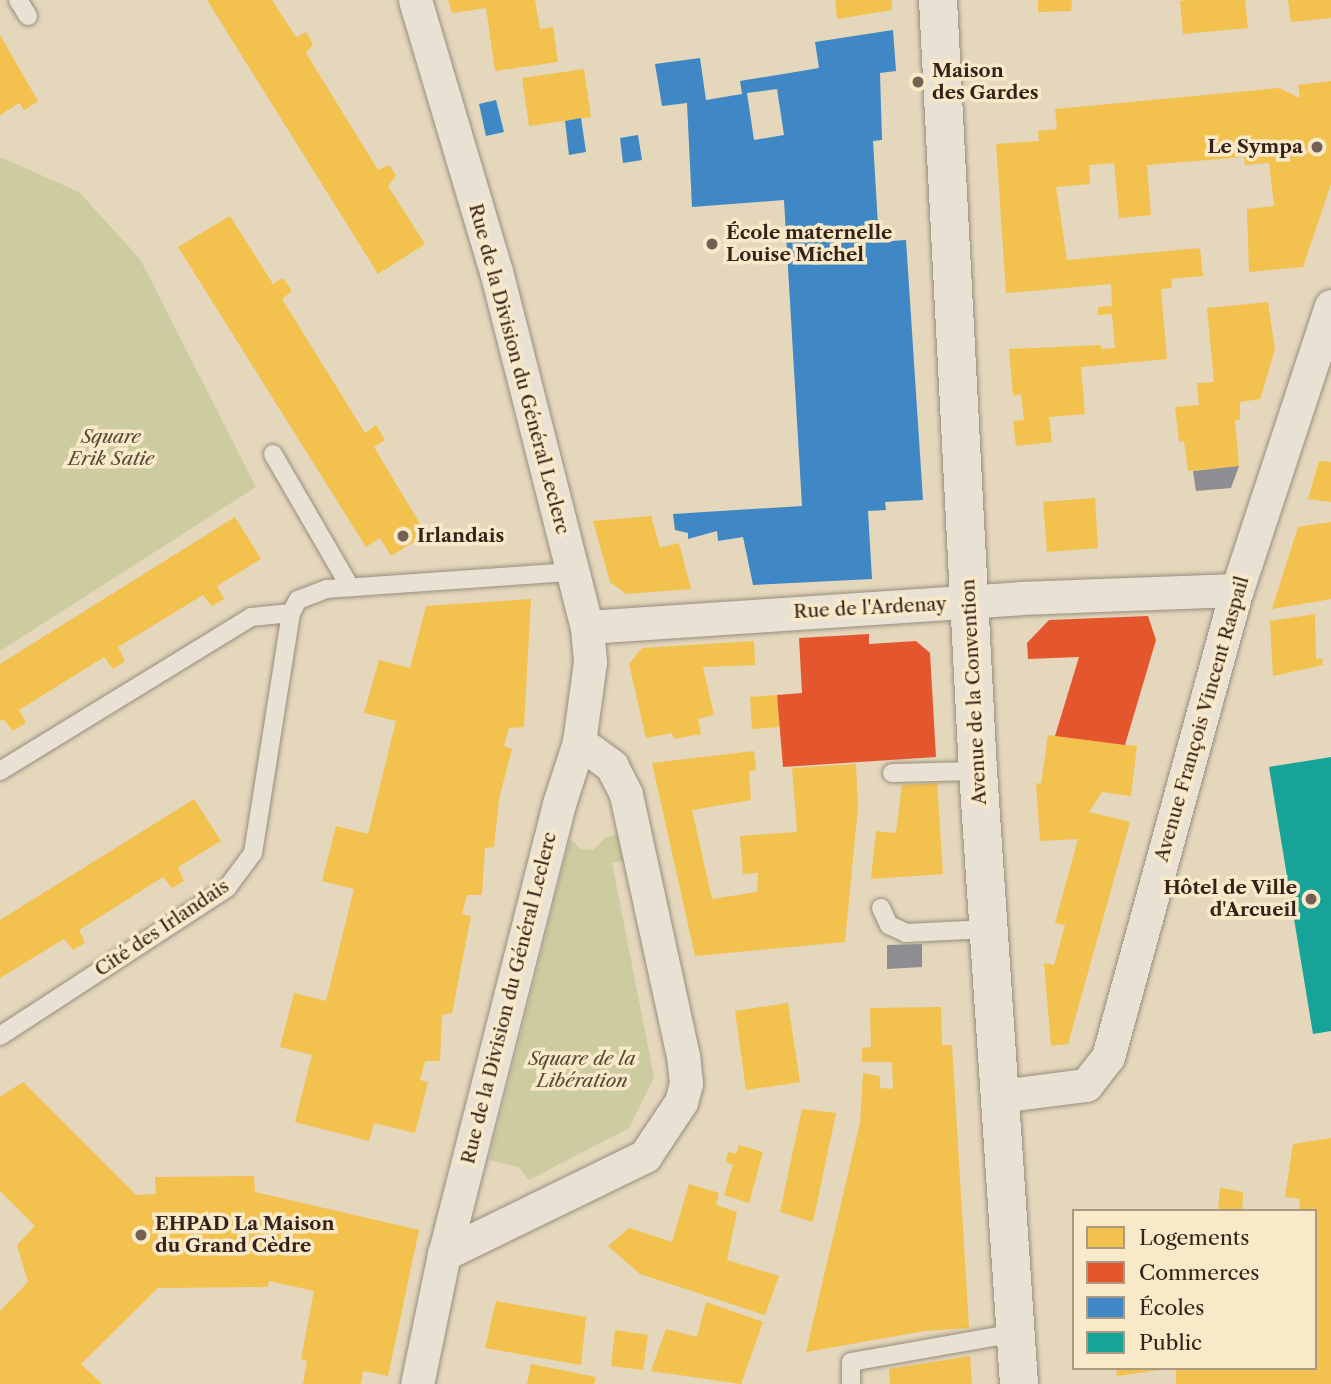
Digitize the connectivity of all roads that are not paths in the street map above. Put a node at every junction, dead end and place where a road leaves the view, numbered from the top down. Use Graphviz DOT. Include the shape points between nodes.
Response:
graph roads {
  1 [pos="18,0"];
  2 [pos="415,0"];
  3 [pos="938,0"];
  4 [pos="28,16"];
  5 [pos="1331,306"];
  6 [pos="273,454"];
  7 [pos="573,572"];
  8 [pos="350,587"];
  9 [pos="1237,590"];
  10 [pos="970,603"];
  11 [pos="291,613"];
  12 [pos="587,627"];
  13 [pos="579,742"];
  14 [pos="978,771"];
  15 [pos="0,772"];
  16 [pos="892,774"];
  17 [pos="881,908"];
  18 [pos="988,929"];
  19 [pos="0,1036"];
  20 [pos="1000,1096"];
  21 [pos="444,1254"];
  22 [pos="1016,1333"];
  23 [pos="417,1384"];
  24 [pos="851,1384"];
  25 [pos="1019,1384"];
  1 -- 4 [label="lane"];
  2 -- 7 [label="street, Rue de la Division du Général Leclerc" via="496,271"];
  3 -- 10 [label="main road, Avenue de la Convention"];
  5 -- 9 [label="street, Avenue François Vincent Raspail"];
  6 -- 8 [label="lane"];
  7 -- 8 [label="lane"];
  7 -- 12 [label="street, Rue de la Division du Général Leclerc"];
  8 -- 11 [label="lane" via="310,593"];
  9 -- 10 [label="street, Rue de l'Ardenay"];
  9 -- 20 [label="street, Avenue François Vincent Raspail" via="1108,1057 1086,1085"];
  10 -- 12 [label="street, Rue de l'Ardenay"];
  10 -- 14 [label="main road, Avenue de la Convention"];
  11 -- 15 [label="lane" via="251,617"];
  11 -- 19 [label="lane, Cité des Irlandais" via="253,853 227,888"];
  12 -- 13 [label="street, Rue de la Division du Général Leclerc" via="588,702"];
  13 -- 21 [label="street, Rue de la Division du Général Leclerc" via="558,804"];
  13 -- 21 [label="street" via="612,766 626,794 683,1056 686,1083 681,1102 645,1156"];
  14 -- 16 [label="lane"];
  14 -- 18 [label="main road, Avenue de la Convention"];
  17 -- 18 [label="lane" via="889,925 906,933"];
  18 -- 20 [label="main road, Avenue de la Convention"];
  20 -- 22 [label="main road, Avenue de la Convention"];
  21 -- 23 [label="street, Rue de la Division du Général Leclerc"];
  22 -- 24 [label="lane" via="851,1362"];
  22 -- 25 [label="main road, Avenue de la Convention"];
}
